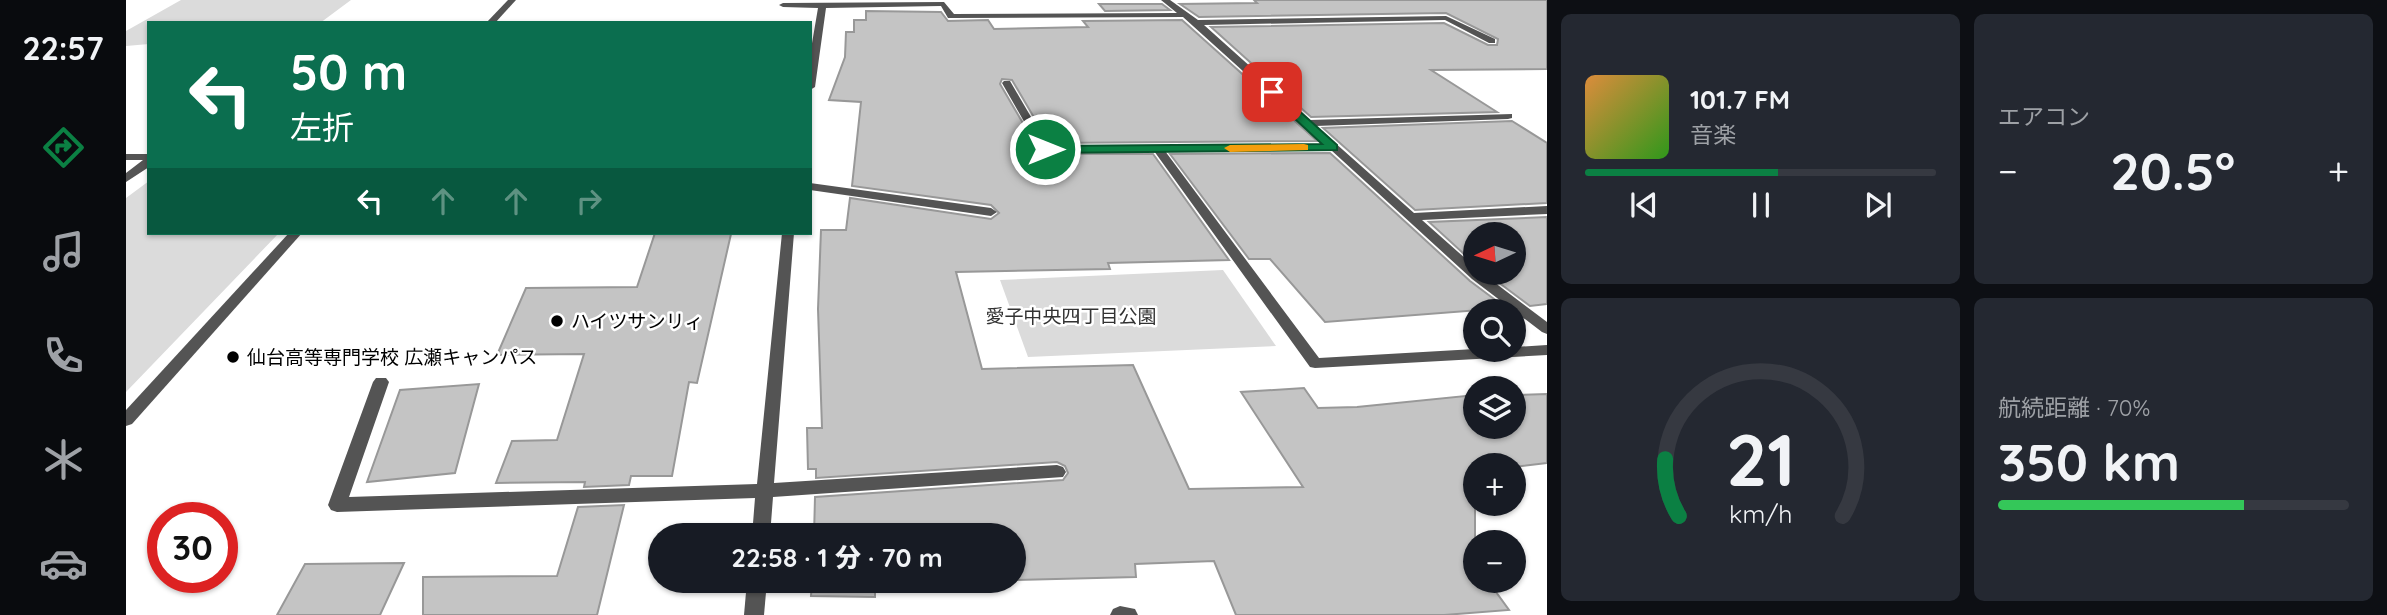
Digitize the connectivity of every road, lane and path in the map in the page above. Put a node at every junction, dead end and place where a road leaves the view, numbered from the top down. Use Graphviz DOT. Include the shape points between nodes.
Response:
graph roads {
  1 [pos="512,0"];
  2 [pos="1165,0"];
  3 [pos="783,5"];
  4 [pos="822,6"];
  5 [pos="1183,15"];
  6 [pos="493,21"];
  7 [pos="1196,23"];
  8 [pos="1492,41"];
  9 [pos="814,49"];
  10 [pos="812,68"];
  11 [pos="1007,83"];
  12 [pos="1508,116"];
  13 [pos="1306,122"];
  14 [pos="1333,147"];
  15 [pos="1158,149"];
  16 [pos="126,157"];
  17 [pos="147,159"];
  18 [pos="147,161"];
  19 [pos="126,179"];
  20 [pos="812,186"];
  21 [pos="1547,210"];
  22 [pos="991,212"];
  23 [pos="1410,217"];
  24 [pos="294,235"];
  25 [pos="788,235"];
  26 [pos="1547,329"];
  27 [pos="1547,350"];
  28 [pos="381,382"];
  29 [pos="126,420"];
  30 [pos="1057,472"];
  31 [pos="765,491"];
  32 [pos="762,523"];
  33 [pos="756,593"];
  34 [pos="754,615"];
  35 [pos="1120,615"];
  36 [pos="1128,615"];
  1 -- 6 [label="street"];
  2 -- 5 [label="street"];
  3 -- 4 [label="street"];
  4 -- 5 [label="street" via="944,4 951,16"];
  4 -- 9 [label="street"];
  5 -- 7 [label="street"];
  7 -- 8 [label="street" via="1446,18"];
  7 -- 13 [label="street"];
  9 -- 10 [label="street"];
  11 -- 15 [label="street" via="1045,149"];
  12 -- 13 [label="street"];
  13 -- 14 [label="street"];
  14 -- 15 [label="street"];
  14 -- 23 [label="street"];
  15 -- 27 [label="street" via="1315,363"];
  16 -- 17 [label="street"];
  18 -- 19 [label="street"];
  20 -- 22 [label="street"];
  21 -- 23 [label="street"];
  23 -- 26 [label="street" via="1476,276"];
  24 -- 29 [label="street"];
  25 -- 31 [label="street"];
  28 -- 31 [label="street" via="337,505"];
  30 -- 31 [label="street"];
  31 -- 32 [label="street"];
  33 -- 34 [label="street"];
  35 -- 36 [label="street"];
}
